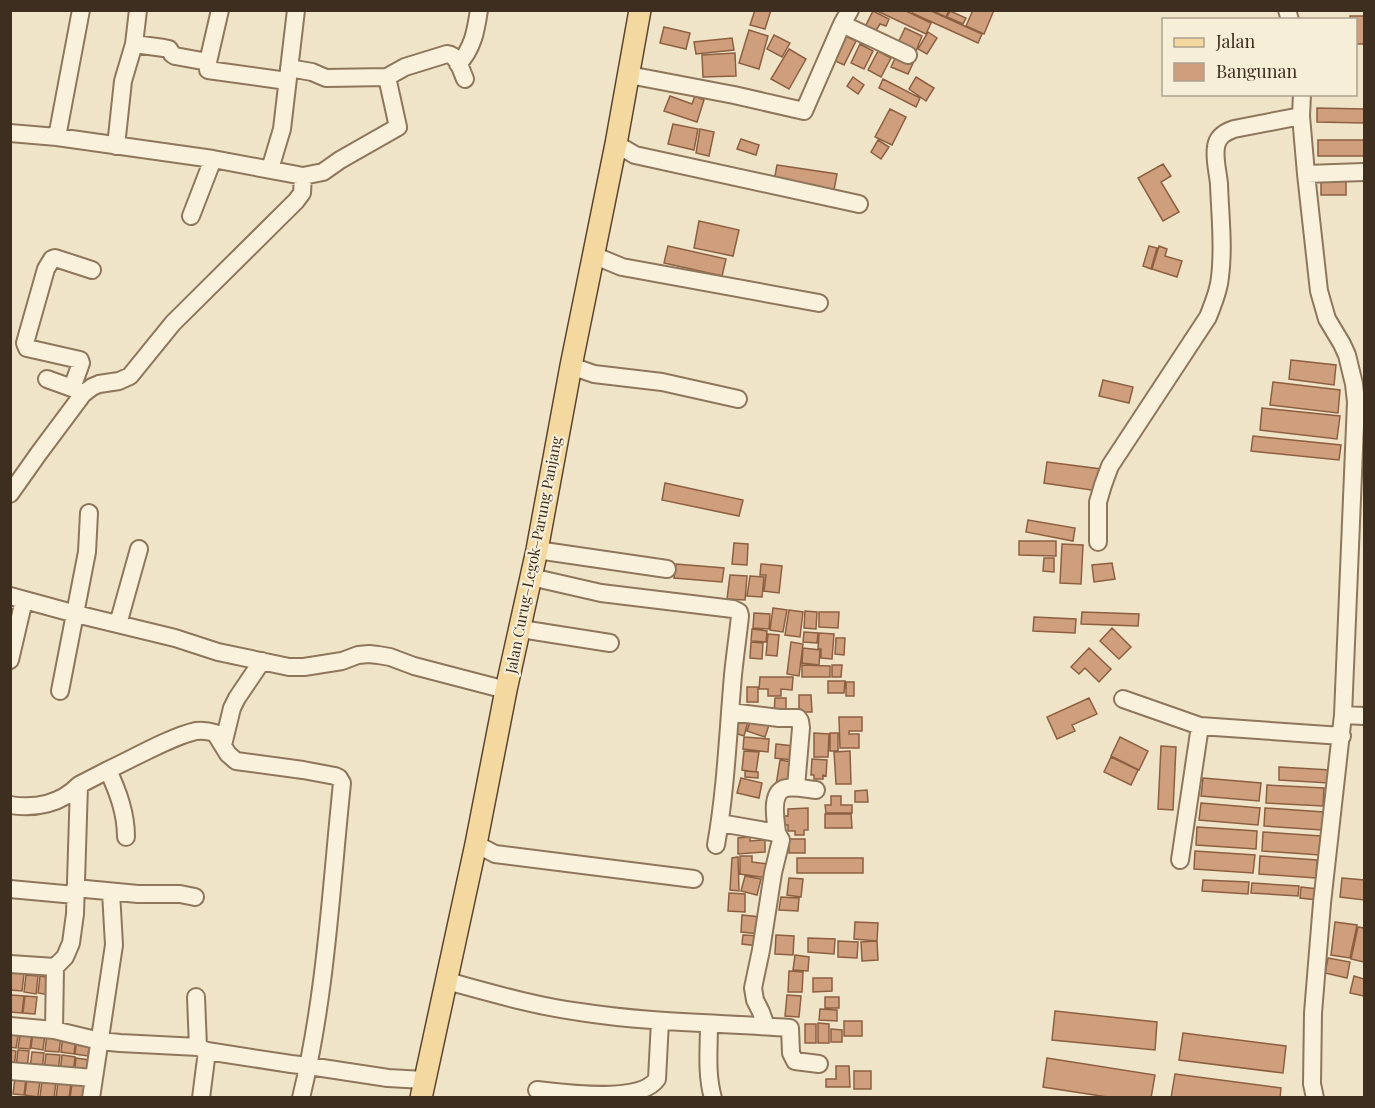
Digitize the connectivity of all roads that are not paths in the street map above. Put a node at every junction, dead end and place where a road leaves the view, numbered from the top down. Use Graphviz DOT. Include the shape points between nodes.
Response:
graph roads {
  1 [pos="81,10"];
  2 [pos="138,10"];
  3 [pos="220,10"];
  4 [pos="296,10"];
  5 [pos="479,10"];
  6 [pos="640,10"];
  7 [pos="846,17"];
  8 [pos="134,44"];
  9 [pos="908,55"];
  10 [pos="208,62"];
  11 [pos="458,64"];
  12 [pos="288,74"];
  13 [pos="629,75"];
  14 [pos="387,77"];
  15 [pos="465,79"];
  16 [pos="1302,96"];
  17 [pos="1301,116"];
  18 [pos="10,133"];
  19 [pos="57,137"];
  20 [pos="616,144"];
  21 [pos="116,146"];
  22 [pos="213,159"];
  23 [pos="270,169"];
  24 [pos="1365,172"];
  25 [pos="1306,174"];
  26 [pos="303,176"];
  27 [pos="859,204"];
  28 [pos="191,216"];
  29 [pos="593,255"];
  30 [pos="92,270"];
  31 [pos="819,303"];
  32 [pos="571,366"];
  33 [pos="47,379"];
  34 [pos="78,391"];
  35 [pos="738,399"];
  36 [pos="12,489"];
  37 [pos="1358,512"];
  38 [pos="89,513"];
  39 [pos="1098,542"];
  40 [pos="139,549"];
  41 [pos="537,550"];
  42 [pos="667,569"];
  43 [pos="531,578"];
  44 [pos="17,598"];
  45 [pos="76,614"];
  46 [pos="118,624"];
  47 [pos="521,629"];
  48 [pos="610,643"];
  49 [pos="10,660"];
  50 [pos="262,661"];
  51 [pos="506,690"];
  52 [pos="60,691"];
  53 [pos="1123,699"];
  54 [pos="730,712"];
  55 [pos="1343,716"];
  56 [pos="1365,716"];
  57 [pos="1200,726"];
  58 [pos="1342,736"];
  59 [pos="223,745"];
  60 [pos="108,770"];
  61 [pos="79,785"];
  62 [pos="796,788"];
  63 [pos="816,790"];
  64 [pos="10,805"];
  65 [pos="720,823"];
  66 [pos="777,833"];
  67 [pos="126,837"];
  68 [pos="476,844"];
  69 [pos="716,845"];
  70 [pos="1180,860"];
  71 [pos="694,879"];
  72 [pos="10,889"];
  73 [pos="75,892"];
  74 [pos="111,892"];
  75 [pos="195,897"];
  76 [pos="10,964"];
  77 [pos="55,967"];
  78 [pos="447,981"];
  79 [pos="196,997"];
  80 [pos="660,1021"];
  81 [pos="709,1024"];
  82 [pos="10,1026"];
  83 [pos="766,1026"];
  84 [pos="54,1030"];
  85 [pos="100,1041"];
  86 [pos="202,1049"];
  87 [pos="819,1064"];
  88 [pos="309,1066"];
  89 [pos="10,1071"];
  90 [pos="94,1078"];
  91 [pos="422,1089"];
  92 [pos="537,1090"];
  93 [pos="604,1097"];
  94 [pos="91,1098"];
  95 [pos="201,1098"];
  96 [pos="301,1098"];
  97 [pos="713,1098"];
  98 [pos="1315,1098"];
  1 -- 19 [label="street"];
  2 -- 8 [label="street"];
  3 -- 10 [label="street"];
  4 -- 12 [label="street"];
  5 -- 11 [label="street" via="467,55"];
  6 -- 13 [label="main road, Jalan Curug–Legok–Parung Panjang"];
  7 -- 9 [label="street"];
  7 -- 13 [label="street" via="804,111"];
  8 -- 10 [label="street" via="168,49 176,56"];
  8 -- 21 [label="street" via="123,81"];
  10 -- 12 [label="street" via="208,70"];
  11 -- 14 [label="street" via="447,54"];
  11 -- 15 [label="street"];
  12 -- 14 [label="street"];
  12 -- 23 [label="street" via="282,129"];
  13 -- 20 [label="main road, Jalan Curug–Legok–Parung Panjang"];
  14 -- 26 [label="street" via="398,127 323,172"];
  16 -- 17 [label="street"];
  17 -- 25 [label="street"];
  17 -- 39 [label="street" via="1227,131 1218,141 1215,148 1221,261 1216,296 1209,317 1110,466 1098,502"];
  18 -- 19 [label="street"];
  19 -- 21 [label="street"];
  20 -- 27 [label="street" via="635,155"];
  20 -- 29 [label="main road, Jalan Curug–Legok–Parung Panjang"];
  21 -- 22 [label="street"];
  22 -- 23 [label="street"];
  22 -- 28 [label="street"];
  23 -- 26 [label="street"];
  24 -- 25 [label="street"];
  25 -- 37 [label="street" via="1319,291 1354,384"];
  26 -- 34 [label="street" via="302,193 296,201 173,323 130,375"];
  29 -- 31 [label="street" via="622,267"];
  29 -- 32 [label="main road, Jalan Curug–Legok–Parung Panjang"];
  30 -- 34 [label="street" via="52,260 25,343 27,348 80,360"];
  32 -- 35 [label="street" via="594,375 662,382"];
  32 -- 41 [label="main road, Jalan Curug–Legok–Parung Panjang"];
  33 -- 34 [label="street"];
  34 -- 36 [label="street"];
  37 -- 55 [label="street"];
  38 -- 45 [label="street"];
  40 -- 46 [label="street"];
  41 -- 42 [label="street"];
  41 -- 43 [label="main road, Jalan Curug–Legok–Parung Panjang"];
  43 -- 47 [label="main road, Jalan Curug–Legok–Parung Panjang"];
  43 -- 54 [label="street" via="601,593 740,612"];
  44 -- 45 [label="street"];
  44 -- 49 [label="street"];
  45 -- 46 [label="street"];
  45 -- 52 [label="street"];
  46 -- 50 [label="street"];
  47 -- 48 [label="street"];
  47 -- 51 [label="main road, Jalan Curug–Legok–Parung Panjang"];
  50 -- 51 [label="street" via="304,667 358,655 378,655"];
  50 -- 59 [label="street" via="232,708"];
  51 -- 68 [label="main road, Jalan Curug–Legok–Parung Panjang"];
  53 -- 57 [label="street"];
  54 -- 62 [label="street" via="798,718 801,728"];
  54 -- 65 [label="street"];
  55 -- 56 [label="street"];
  55 -- 58 [label="street"];
  57 -- 58 [label="street"];
  57 -- 70 [label="street"];
  58 -- 98 [label="street" via="1313,1013"];
  59 -- 60 [label="street" via="215,733 194,731"];
  59 -- 88 [label="street" via="236,761 335,776 342,783 322,982"];
  60 -- 61 [label="street"];
  60 -- 67 [label="street" via="120,796"];
  61 -- 64 [label="street" via="72,793 52,802"];
  61 -- 73 [label="street"];
  62 -- 63 [label="street"];
  62 -- 66 [label="street" via="783,788 775,800"];
  65 -- 66 [label="street"];
  65 -- 69 [label="street"];
  66 -- 83 [label="street" via="780,840 753,988"];
  68 -- 71 [label="street" via="495,854"];
  68 -- 78 [label="main road, Jalan Curug–Legok–Parung Panjang"];
  72 -- 73 [label="street"];
  73 -- 74 [label="street"];
  73 -- 77 [label="street" via="71,943"];
  74 -- 75 [label="street"];
  74 -- 85 [label="street" via="114,945"];
  76 -- 77 [label="street"];
  77 -- 84 [label="street"];
  78 -- 80 [label="street" via="543,1006"];
  78 -- 91 [label="main road, Jalan Curug–Legok–Parung Panjang"];
  79 -- 86 [label="street"];
  80 -- 81 [label="street"];
  80 -- 93 [label="street" via="657,1079 633,1092"];
  81 -- 83 [label="street"];
  81 -- 97 [label="street" via="708,1070"];
  82 -- 84 [label="street"];
  83 -- 87 [label="street" via="790,1028 795,1061"];
  84 -- 85 [label="street"];
  85 -- 86 [label="street"];
  85 -- 90 [label="street"];
  86 -- 88 [label="street"];
  86 -- 95 [label="street"];
  88 -- 91 [label="street" via="388,1078"];
  88 -- 96 [label="street"];
  89 -- 90 [label="street"];
  90 -- 94 [label="street"];
  92 -- 93 [label="street"];
}
